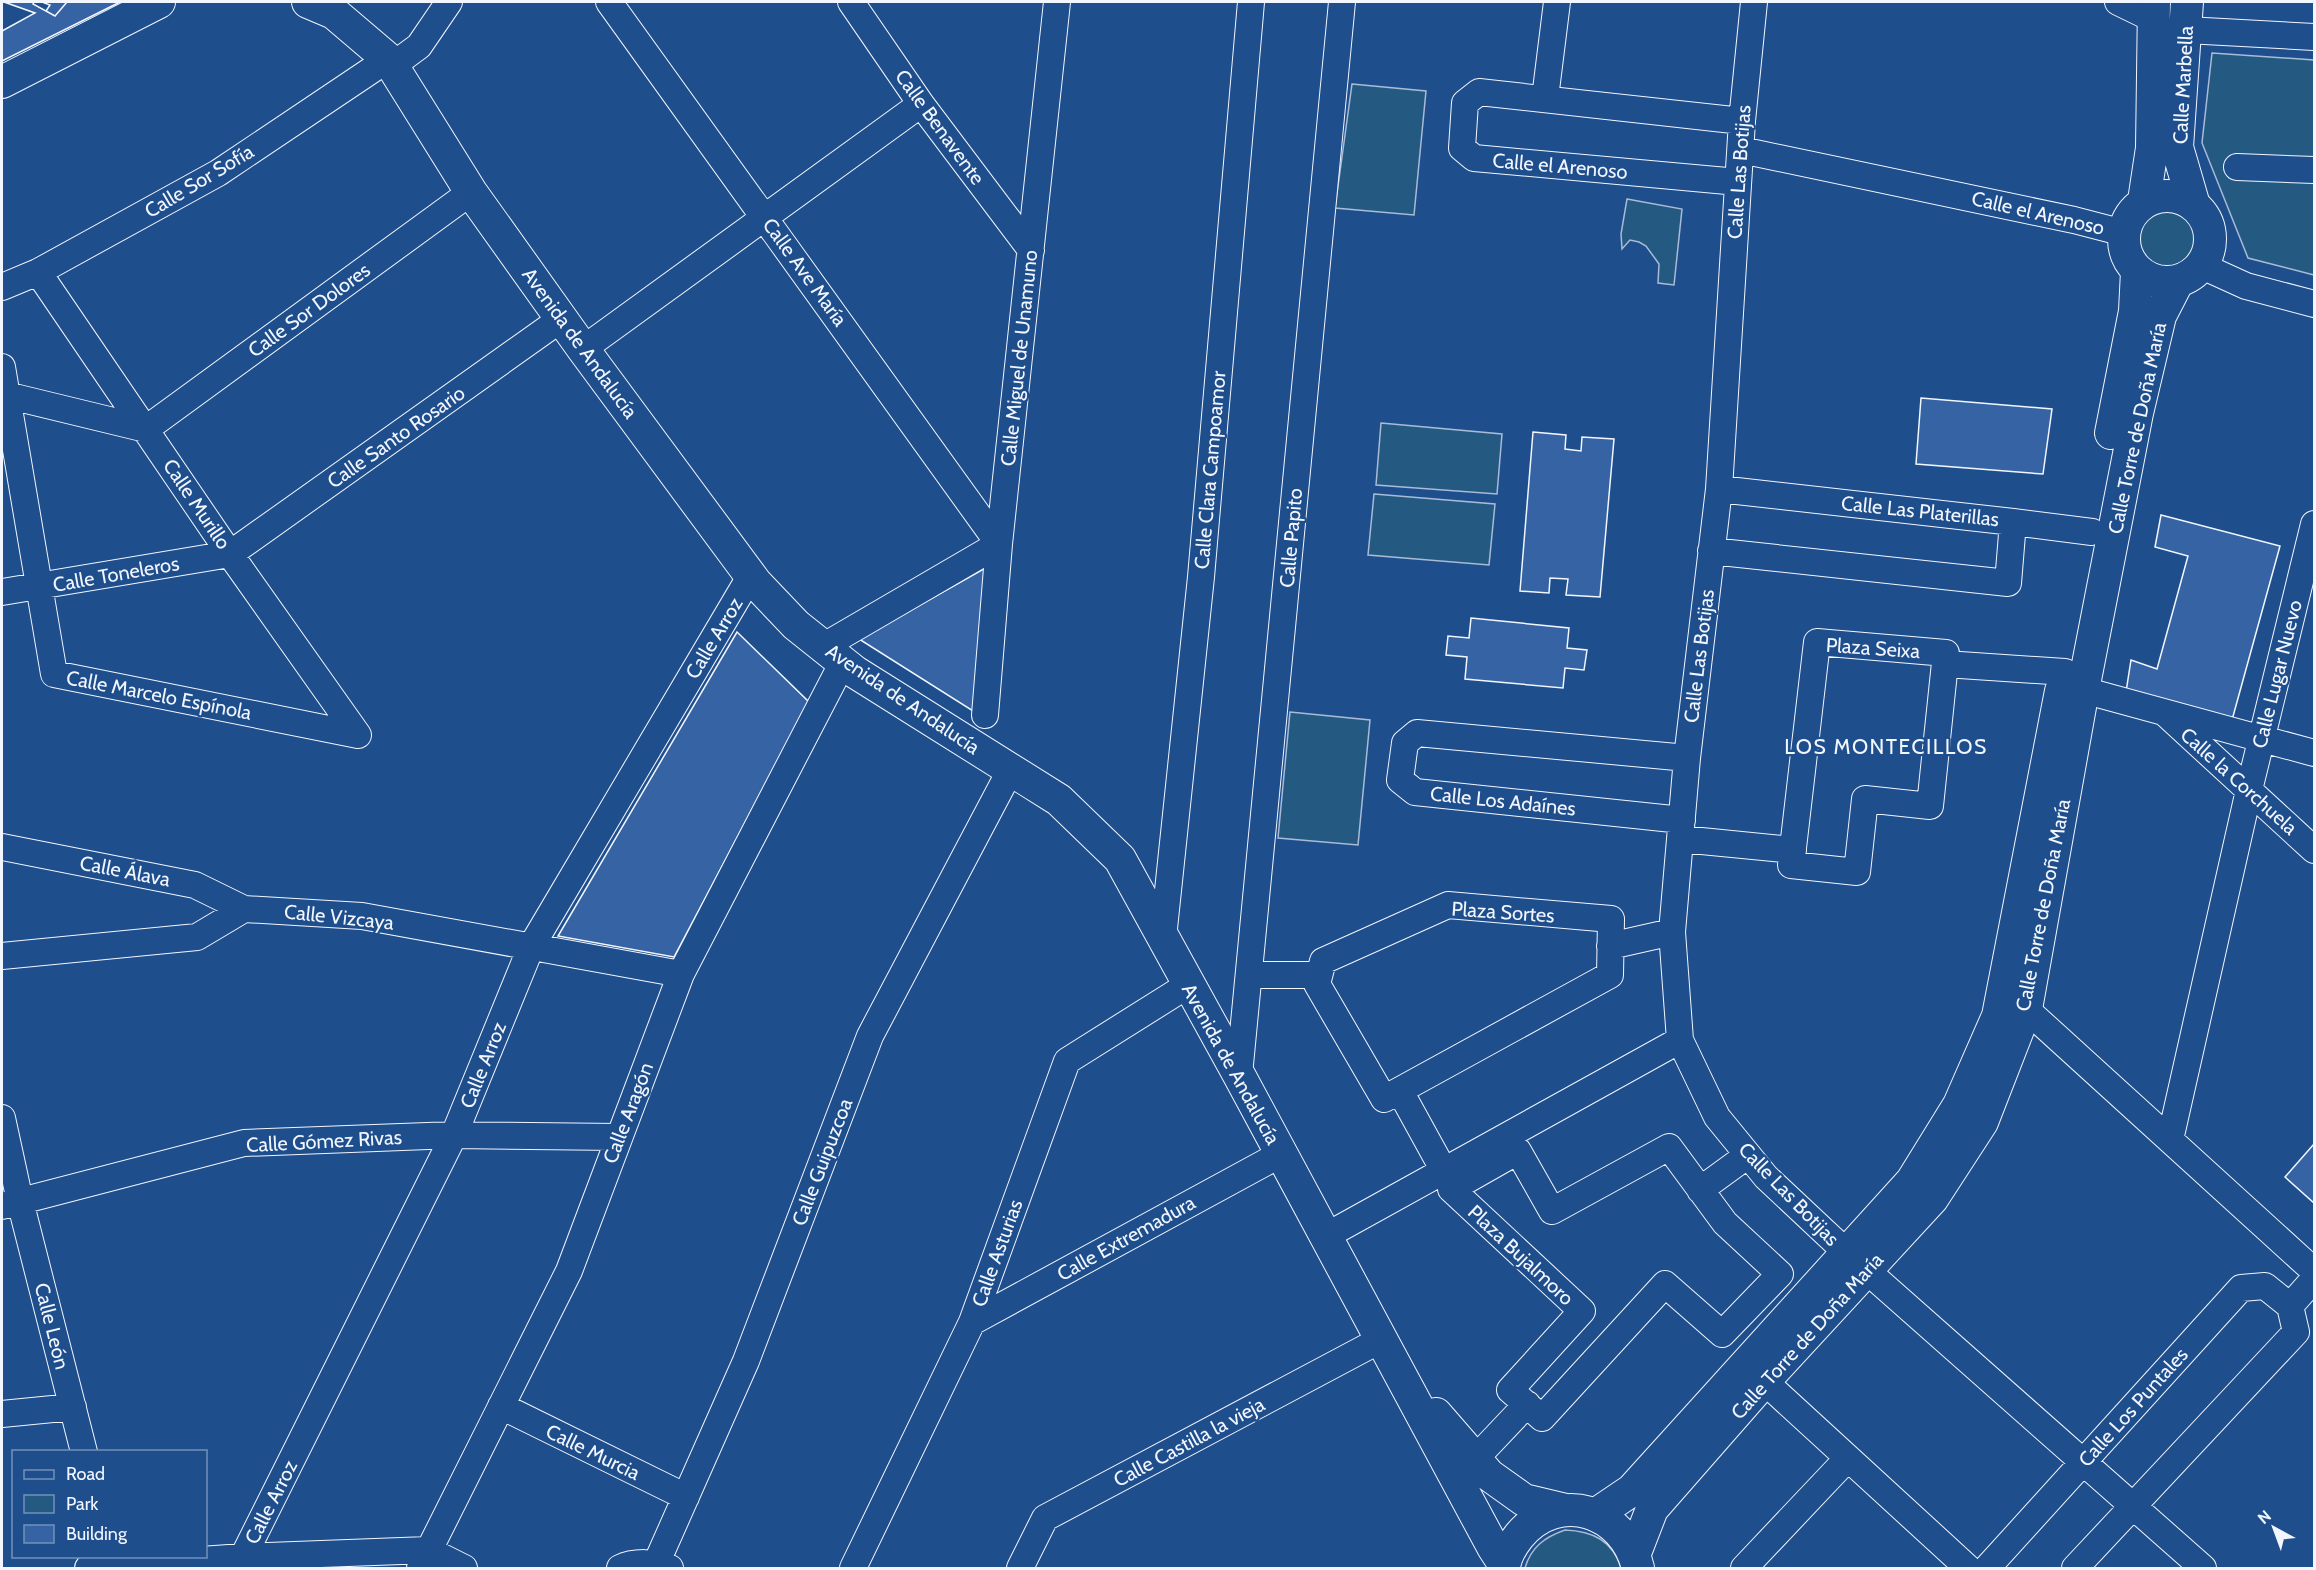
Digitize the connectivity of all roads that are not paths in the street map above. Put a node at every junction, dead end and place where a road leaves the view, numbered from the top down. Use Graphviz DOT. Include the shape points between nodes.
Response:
graph roads {
  1 [pos="159,2"];
  2 [pos="308,2"];
  3 [pos="449,2"];
  4 [pos="609,2"];
  5 [pos="850,2"];
  6 [pos="1057,2"];
  7 [pos="1251,2"];
  8 [pos="1342,2"];
  9 [pos="1557,2"];
  10 [pos="1754,2"];
  11 [pos="2118,2"];
  12 [pos="2154,10"];
  13 [pos="2187,16"];
  14 [pos="2314,37"];
  15 [pos="390,62"];
  16 [pos="2,82"];
  17 [pos="1545,98"];
  18 [pos="921,104"];
  19 [pos="1742,121"];
  20 [pos="1741,150"];
  21 [pos="2236,167"];
  22 [pos="2314,170"];
  23 [pos="1738,182"];
  24 [pos="471,192"];
  25 [pos="2144,201"];
  26 [pos="2193,202"];
  27 [pos="765,217"];
  28 [pos="2124,233"];
  29 [pos="1031,250"];
  30 [pos="2137,271"];
  31 [pos="38,272"];
  32 [pos="2190,274"];
  33 [pos="2,287"];
  34 [pos="2314,304"];
  35 [pos="561,319"];
  36 [pos="583,349"];
  37 [pos="2,368"];
  38 [pos="4,394"];
  39 [pos="146,429"];
  40 [pos="1719,489"];
  41 [pos="2013,522"];
  42 [pos="2314,524"];
  43 [pos="2092,532"];
  44 [pos="999,544"];
  45 [pos="1711,551"];
  46 [pos="230,554"];
  47 [pos="752,575"];
  48 [pos="40,587"];
  49 [pos="2,592"];
  50 [pos="2305,603"];
  51 [pos="833,654"];
  52 [pos="1945,664"];
  53 [pos="2074,681"];
  54 [pos="2164,712"];
  55 [pos="985,715"];
  56 [pos="358,735"];
  57 [pos="2261,739"];
  58 [pos="2314,753"];
  59 [pos="1687,758"];
  60 [pos="1011,769"];
  61 [pos="2249,790"];
  62 [pos="1682,829"];
  63 [pos="2,847"];
  64 [pos="1793,850"];
  65 [pos="2314,850"];
  66 [pos="243,909"];
  67 [pos="1672,932"];
  68 [pos="1163,938"];
  69 [pos="1610,946"];
  70 [pos="531,947"];
  71 [pos="2,956"];
  72 [pos="681,974"];
  73 [pos="1249,975"];
  74 [pos="1319,975"];
  75 [pos="1188,984"];
  76 [pos="2026,1009"];
  77 [pos="1680,1040"];
  78 [pos="1239,1075"];
  79 [pos="1400,1091"];
  80 [pos="2,1118"];
  81 [pos="454,1135"];
  82 [pos="618,1137"];
  83 [pos="2170,1140"];
  84 [pos="1281,1154"];
  85 [pos="1748,1155"];
  86 [pos="1485,1159"];
  87 [pos="1444,1171"];
  88 [pos="1700,1190"];
  89 [pos="11,1204"];
  90 [pos="1326,1236"];
  91 [pos="1856,1261"];
  92 [pos="2314,1271"];
  93 [pos="2314,1279"];
  94 [pos="1751,1304"];
  95 [pos="2290,1306"];
  96 [pos="972,1322"];
  97 [pos="1778,1328"];
  98 [pos="1382,1339"];
  99 [pos="1400,1372"];
  100 [pos="1764,1381"];
  101 [pos="1527,1404"];
  102 [pos="501,1406"];
  103 [pos="73,1407"];
  104 [pos="2,1414"];
  105 [pos="84,1450"];
  106 [pos="1848,1458"];
  107 [pos="1475,1459"];
  108 [pos="2084,1462"];
  109 [pos="686,1497"];
  110 [pos="2133,1506"];
  111 [pos="1581,1513"];
  112 [pos="424,1559"];
  113 [pos="1636,1561"];
  114 [pos="242,1563"];
  115 [pos="113,1564"];
  116 [pos="1504,1566"];
  117 [pos="663,1567"];
  118 [pos="88,1569"];
  119 [pos="464,1569"];
  120 [pos="620,1569"];
  121 [pos="853,1569"];
  122 [pos="1020,1569"];
  123 [pos="1744,1569"];
  124 [pos="1968,1569"];
  125 [pos="1987,1569"];
  126 [pos="2076,1569"];
  127 [pos="2203,1569"];
  1 -- 16 [label="main road"];
  2 -- 15 [label="main road, Avenida de Andalucía" via="334,13"];
  3 -- 15 [label="street, Calle Sor Sofía" via="419,46"];
  4 -- 27 [label="street, Calle Ave María"];
  5 -- 18 [label="street, Calle Benavente"];
  6 -- 29 [label="street, Calle Miguel de Unamuno"];
  7 -- 68 [label="street, Calle Clara Campoamor" via="1201,577"];
  8 -- 73 [label="street, Calle Papito"];
  9 -- 17 [label="street"];
  10 -- 19 [label="street, Calle Las Botijas"];
  11 -- 12 [label="street"];
  12 -- 25 [label="main road, Calle Marbella" via="2152,148"];
  13 -- 14 [label="street"];
  13 -- 26 [label="main road, Calle Marbella" via="2177,147"];
  15 -- 24 [label="main road, Avenida de Andalucía"];
  15 -- 31 [label="street, Calle Sor Sofía" via="218,173"];
  17 -- 19 [label="street, Calle el Arenoso"];
  17 -- 23 [label="street, Calle el Arenoso" via="1479,92 1465,104 1462,148 1474,158"];
  18 -- 27 [label="street"];
  18 -- 29 [label="street, Calle Benavente"];
  19 -- 20 [label="street, Calle Las Botijas"];
  20 -- 23 [label="street, Calle Las Botijas"];
  20 -- 28 [label="street, Calle el Arenoso"];
  21 -- 22 [label="street"];
  23 -- 40 [label="street, Calle Las Botijas"];
  24 -- 35 [label="main road, Avenida de Andalucía"];
  24 -- 39 [label="street, Calle Sor Dolores"];
  25 -- 26 [label="main road" via="2169,195"];
  25 -- 28 [label="main road" via="2130,215"];
  26 -- 32 [label="main road" via="2208,220 2211,244"];
  27 -- 36 [label="street"];
  27 -- 44 [label="street, Calle Ave María"];
  28 -- 30 [label="main road" via="2128,260"];
  29 -- 44 [label="street, Calle Miguel de Unamuno"];
  30 -- 32 [label="main road" via="2156,281"];
  30 -- 43 [label="main road, Calle Torre de Doña María" via="2135,311"];
  31 -- 33 [label="street, Calle Sor Sofía"];
  31 -- 39 [label="street, Calle Murillo"];
  32 -- 34 [label="street"];
  32 -- 53 [label="main road, Calle Torre de Doña María" via="2160,316"];
  35 -- 36 [label="main road, Avenida de Andalucía"];
  35 -- 46 [label="street, Calle Santo Rosario"];
  36 -- 47 [label="main road, Avenida de Andalucía"];
  37 -- 38 [label="street, Calle Marcelo Espínola"];
  38 -- 39 [label="street"];
  38 -- 48 [label="street, Calle Marcelo Espínola"];
  39 -- 46 [label="street, Calle Murillo"];
  40 -- 41 [label="street, Calle Las Platerillas"];
  40 -- 45 [label="street, Calle Las Botijas"];
  41 -- 43 [label="street"];
  41 -- 45 [label="street, Calle Las Platerillas" via="2008,583"];
  42 -- 50 [label="street, Calle Lugar Nuevo"];
  43 -- 53 [label="main road, Calle Torre de Doña María"];
  44 -- 51 [label="street"];
  44 -- 55 [label="street, Calle Miguel de Unamuno"];
  45 -- 59 [label="street, Calle Las Botijas"];
  46 -- 48 [label="street, Calle Toneleros"];
  46 -- 56 [label="street, Calle Murillo"];
  47 -- 51 [label="main road, Avenida de Andalucía" via="796,625"];
  47 -- 70 [label="street, Calle Arroz"];
  48 -- 49 [label="street, Calle Toneleros"];
  48 -- 56 [label="street, Calle Marcelo Espínola" via="54,674"];
  50 -- 57 [label="street, Calle Lugar Nuevo"];
  51 -- 60 [label="main road, Avenida de Andalucía"];
  51 -- 72 [label="street, Calle Aragón"];
  52 -- 53 [label="street, Plaza Seixa"];
  52 -- 64 [label="street, Plaza Seixa" via="1946,653 1817,642"];
  52 -- 64 [label="street, Plaza Seixa" via="1930,806 1865,799 1857,872 1791,865"];
  53 -- 54 [label="street, Plaza Seixa"];
  53 -- 76 [label="main road, Calle Torre de Doña María"];
  53 -- 91 [label="main road, Calle Torre de Doña María" via="1998,1016 1959,1106"];
  54 -- 57 [label="street, Plaza Seixa"];
  54 -- 61 [label="street, Calle la Corchuela"];
  57 -- 58 [label="street, Plaza Seixa"];
  57 -- 61 [label="street, Calle Lugar Nuevo"];
  59 -- 62 [label="street, Calle Las Botijas"];
  59 -- 62 [label="street, Calle Los Adaínes" via="1417,733 1405,743 1400,780 1415,792"];
  60 -- 68 [label="main road, Avenida de Andalucía" via="1059,800 1120,859"];
  60 -- 109 [label="street, Calle Guipuzcoa" via="870,1036 746,1361"];
  61 -- 65 [label="street, Calle la Corchuela"];
  61 -- 83 [label="street, Calle Lugar Nuevo"];
  62 -- 64 [label="street"];
  62 -- 67 [label="street, Calle Las Botijas"];
  63 -- 66 [label="street, Calle Álava" via="195,885"];
  66 -- 70 [label="street, Calle Vizcaya" via="362,916"];
  66 -- 71 [label="street" via="197,937"];
  67 -- 69 [label="street"];
  67 -- 77 [label="street, Calle Las Botijas"];
  68 -- 75 [label="main road, Avenida de Andalucía"];
  69 -- 74 [label="street, Plaza Sortes" via="1611,919 1448,905 1323,961"];
  69 -- 79 [label="street, Plaza Sortes" via="1610,975"];
  70 -- 72 [label="street, Calle Vizcaya"];
  70 -- 81 [label="street, Calle Arroz"];
  72 -- 82 [label="street, Calle Aragón"];
  73 -- 74 [label="street"];
  73 -- 78 [label="street, Calle Papito"];
  74 -- 79 [label="street" via="1317,984 1384,1100"];
  75 -- 78 [label="main road, Avenida de Andalucía"];
  75 -- 96 [label="street, Calle Asturias" via="1067,1061"];
  76 -- 83 [label="street"];
  76 -- 91 [label="main road, Calle Torre de Doña María" via="1982,1122 1932,1199"];
  77 -- 85 [label="street, Calle Las Botijas" via="1717,1118"];
  77 -- 86 [label="street"];
  78 -- 84 [label="main road, Avenida de Andalucía"];
  79 -- 87 [label="street"];
  80 -- 89 [label="street, Calle León"];
  81 -- 82 [label="street, Calle Gómez Rivas"];
  81 -- 89 [label="street, Calle Gómez Rivas" via="244,1143"];
  81 -- 114 [label="street, Calle Arroz"];
  82 -- 102 [label="street, Calle Aragón" via="569,1271"];
  83 -- 92 [label="street"];
  84 -- 90 [label="main road, Avenida de Andalucía"];
  84 -- 96 [label="street, Calle Extremadura"];
  85 -- 88 [label="street"];
  85 -- 91 [label="street, Calle Las Botijas" via="1766,1177"];
  86 -- 87 [label="street"];
  86 -- 88 [label="street, Plaza Bujalmoro" via="1518,1151 1552,1211 1669,1147"];
  86 -- 101 [label="street, Plaza Bujalmoro" via="1451,1189 1582,1311 1510,1390"];
  87 -- 90 [label="street"];
  88 -- 94 [label="street, Plaza Bujalmoro" via="1725,1223 1780,1274"];
  89 -- 103 [label="street, Calle León"];
  90 -- 98 [label="main road, Avenida de Andalucía"];
  91 -- 97 [label="main road, Calle Torre de Doña María"];
  91 -- 100 [label="main road, Calle Torre de Doña María"];
  91 -- 108 [label="street, Calle Las Botijas"];
  93 -- 95 [label="street"];
  94 -- 97 [label="street"];
  94 -- 101 [label="street, Plaza Bujalmoro" via="1722,1334 1665,1284 1542,1418"];
  95 -- 108 [label="street, Calle Los Puntales" via="2265,1286 2241,1288"];
  95 -- 110 [label="street" via="2296,1332"];
  96 -- 121 [label="street, Calle Asturias"];
  97 -- 111 [label="main road, Calle Torre de Doña María" via="1632,1490"];
  98 -- 99 [label="main road, Avenida de Andalucía"];
  98 -- 122 [label="street, Calle Castilla la vieja" via="1045,1518"];
  99 -- 107 [label="main road, Avenida de Andalucía"];
  99 -- 116 [label="main road, Avenida de Andalucía"];
  100 -- 106 [label="street"];
  100 -- 113 [label="main road, Calle Torre de Doña María" via="1652,1509"];
  101 -- 107 [label="street"];
  102 -- 109 [label="street, Calle Murcia"];
  102 -- 112 [label="street, Calle Aragón"];
  103 -- 104 [label="street"];
  103 -- 105 [label="street, Calle León"];
  106 -- 123 [label="street"];
  106 -- 124 [label="street"];
  107 -- 111 [label="main road, Avenida de Andalucía" via="1489,1475 1524,1500"];
  108 -- 110 [label="street, Calle Las Botijas"];
  108 -- 125 [label="street, Calle Los Puntales"];
  109 -- 117 [label="street, Calle Guipuzcoa"];
  110 -- 126 [label="street"];
  110 -- 127 [label="street, Calle Las Botijas"];
  111 -- 113 [label="main road" via="1612,1524 1625,1537"];
  111 -- 116 [label="main road, Calle Torre de Doña María" via="1545,1516 1527,1527 1513,1544"];
  112 -- 114 [label="street"];
  112 -- 119 [label="street"];
  114 -- 115 [label="street"];
  115 -- 118 [label="street"];
  117 -- 120 [label="street" via="628,1564"];
}
